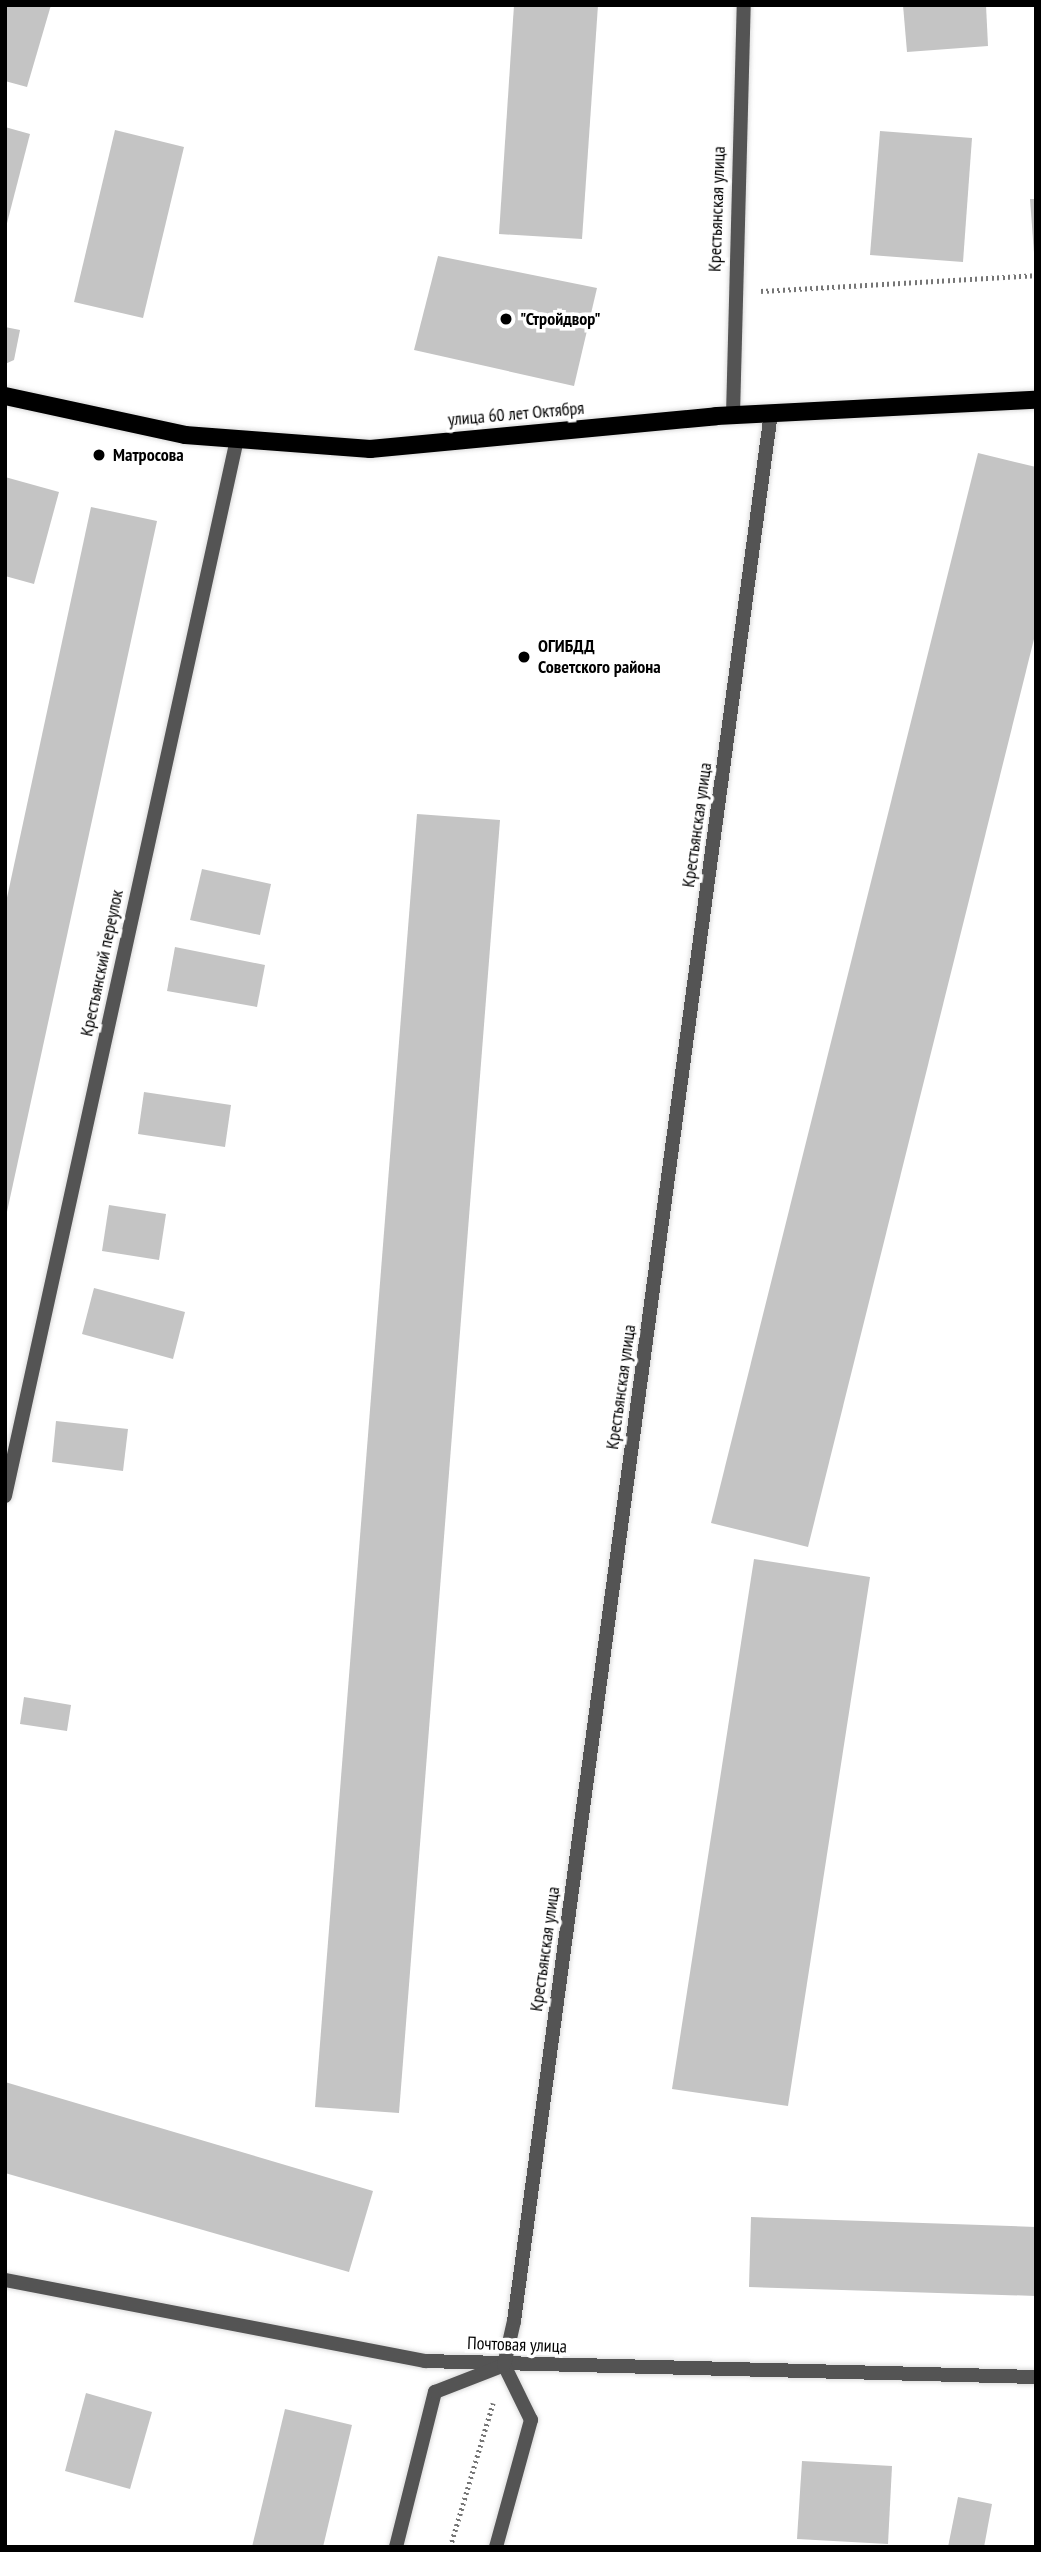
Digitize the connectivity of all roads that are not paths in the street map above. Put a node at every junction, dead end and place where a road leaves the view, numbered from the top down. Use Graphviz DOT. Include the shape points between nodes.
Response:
graph roads {
  1 [pos="744,5"];
  2 [pos="5,396"];
  3 [pos="1036,400"];
  4 [pos="771,413"];
  5 [pos="733,415"];
  6 [pos="237,439"];
  7 [pos="5,1496"];
  8 [pos="5,2280"];
  9 [pos="504,2365"];
  10 [pos="1036,2377"];
  11 [pos="396,2547"];
  12 [pos="496,2547"];
  1 -- 5 [label="street, Крестьянская улица"];
  2 -- 6 [label="main road, улица 60 лет Октября" via="185,435"];
  3 -- 4 [label="main road, улица 60 лет Октября"];
  4 -- 5 [label="main road, улица 60 лет Октября"];
  4 -- 9 [label="street, Крестьянская улица" via="514,2321"];
  5 -- 6 [label="main road, улица 60 лет Октября" via="370,449"];
  6 -- 7 [label="street, Крестьянский переулок"];
  8 -- 9 [label="street, Почтовая улица" via="425,2361"];
  9 -- 10 [label="street, Почтовая улица"];
  9 -- 11 [label="street" via="435,2392"];
  9 -- 12 [label="street" via="531,2420"];
}
